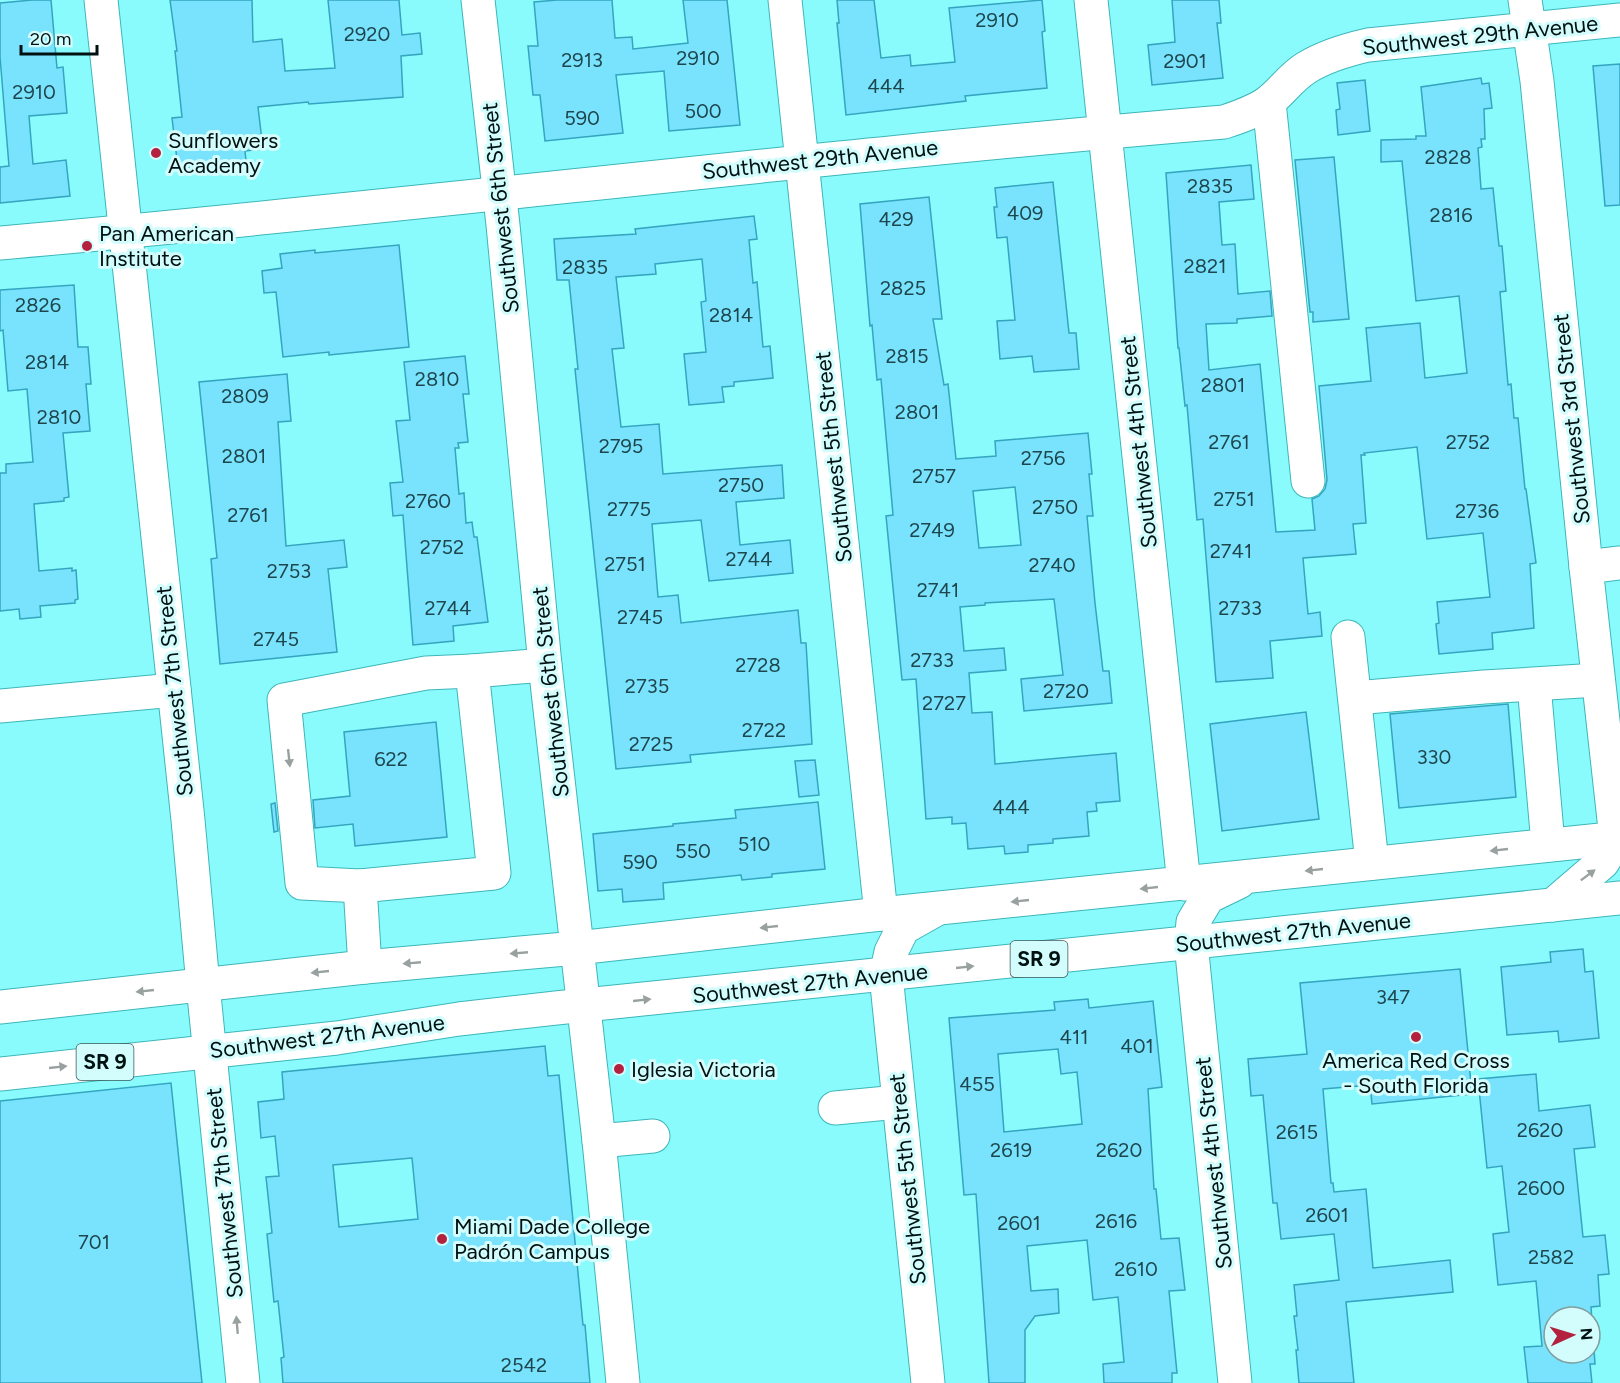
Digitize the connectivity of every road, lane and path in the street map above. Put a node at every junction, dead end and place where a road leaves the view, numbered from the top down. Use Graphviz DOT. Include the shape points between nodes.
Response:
graph roads {
  1 [pos="101,0"];
  2 [pos="478,0"];
  3 [pos="785,0"];
  4 [pos="1091,0"];
  5 [pos="1527,15"];
  6 [pos="1620,20"];
  7 [pos="1269,102"];
  8 [pos="1106,132"];
  9 [pos="803,160"];
  10 [pos="499,192"];
  11 [pos="125,232"];
  12 [pos="0,243"];
  13 [pos="1308,481"];
  14 [pos="1620,563"];
  15 [pos="1586,567"];
  16 [pos="1348,637"];
  17 [pos="545,665"];
  18 [pos="472,671"];
  19 [pos="1598,680"];
  20 [pos="1534,685"];
  21 [pos="174,690"];
  22 [pos="1355,698"];
  23 [pos="0,706"];
  24 [pos="1618,838"];
  25 [pos="1548,844"];
  26 [pos="1372,863"];
  27 [pos="1249,877"];
  28 [pos="1184,884"];
  29 [pos="360,886"];
  30 [pos="1620,898"];
  31 [pos="1553,905"];
  32 [pos="937,909"];
  33 [pos="881,914"];
  34 [pos="1191,943"];
  35 [pos="578,948"];
  36 [pos="365,967"];
  37 [pos="886,975"];
  38 [pos="203,985"];
  39 [pos="584,1005"];
  40 [pos="0,1007"];
  41 [pos="209,1051"];
  42 [pos="0,1074"];
  43 [pos="898,1102"];
  44 [pos="835,1108"];
  45 [pos="653,1136"];
  46 [pos="599,1141"];
  47 [pos="243,1383"];
  48 [pos="623,1383"];
  49 [pos="928,1383"];
  50 [pos="1235,1383"];
  1 -- 11 [label="main road, Southwest 7th Street"];
  2 -- 10 [label="main road, Southwest 6th Street"];
  3 -- 9 [label="main road, Southwest 5th Street"];
  4 -- 8 [label="main road, Southwest 4th Street"];
  5 -- 6 [label="main road, Southwest 29th Avenue"];
  5 -- 7 [label="main road, Southwest 29th Avenue" via="1346,50 1304,70"];
  5 -- 15 [label="main road, Southwest 3rd Street"];
  7 -- 8 [label="main road, Southwest 29th Avenue" via="1224,122"];
  7 -- 13 [label="main road"];
  8 -- 9 [label="main road, Southwest 29th Avenue"];
  8 -- 28 [label="main road, Southwest 4th Street"];
  9 -- 10 [label="main road, Southwest 29th Avenue"];
  9 -- 33 [label="main road, Southwest 5th Street"];
  10 -- 11 [label="main road, Southwest 29th Avenue"];
  10 -- 17 [label="main road, Southwest 6th Street"];
  11 -- 12 [label="main road, Southwest 29th Avenue"];
  11 -- 21 [label="main road, Southwest 7th Street"];
  14 -- 15 [label="main road"];
  15 -- 19 [label="main road, Southwest 3rd Street"];
  16 -- 22 [label="main road"];
  17 -- 18 [label="main road"];
  17 -- 35 [label="main road, Southwest 6th Street"];
  18 -- 29 [label="main road" via="494,873"];
  18 -- 29 [label="main road, one-way" via="426,674 284,700 302,883"];
  19 -- 20 [label="main road"];
  19 -- 24 [label="main road, Southwest 3rd Street"];
  20 -- 22 [label="main road"];
  20 -- 25 [label="main road"];
  21 -- 23 [label="main road"];
  21 -- 38 [label="main road, Southwest 7th Street"];
  22 -- 26 [label="main road"];
  24 -- 25 [label="main road"];
  31 -- 24 [label="main road, one-way" via="1603,862"];
  25 -- 26 [label="main road, one-way"];
  26 -- 27 [label="main road, one-way"];
  27 -- 28 [label="main road"];
  27 -- 34 [label="main road, Southwest 4th Street" via="1208,897 1193,922"];
  28 -- 32 [label="main road, one-way"];
  29 -- 36 [label="main road"];
  30 -- 31 [label="main road, Southwest 27th Avenue / SR 9"];
  31 -- 34 [label="main road, Southwest 27th Avenue / SR 9"];
  32 -- 33 [label="main road"];
  32 -- 37 [label="main road" via="903,928 891,952"];
  33 -- 35 [label="main road, one-way"];
  37 -- 34 [label="main road, Southwest 27th Avenue / SR 9, one-way"];
  34 -- 50 [label="main road, Southwest 4th Street"];
  35 -- 36 [label="main road, one-way"];
  35 -- 39 [label="main road, Southwest 6th Street"];
  36 -- 38 [label="main road, one-way"];
  39 -- 37 [label="main road, Southwest 27th Avenue / SR 9, one-way"];
  37 -- 43 [label="main road, Southwest 5th Street"];
  38 -- 40 [label="main road, one-way"];
  38 -- 41 [label="main road, Southwest 7th Street"];
  39 -- 41 [label="main road, Southwest 27th Avenue / SR 9"];
  39 -- 46 [label="main road, Southwest 6th Street"];
  42 -- 41 [label="main road, Southwest 27th Avenue / SR 9, one-way"];
  47 -- 41 [label="main road, Southwest 7th Street, one-way"];
  43 -- 44 [label="main road"];
  43 -- 49 [label="main road, Southwest 5th Street"];
  45 -- 46 [label="main road"];
  46 -- 48 [label="main road, Southwest 6th Street"];
}
